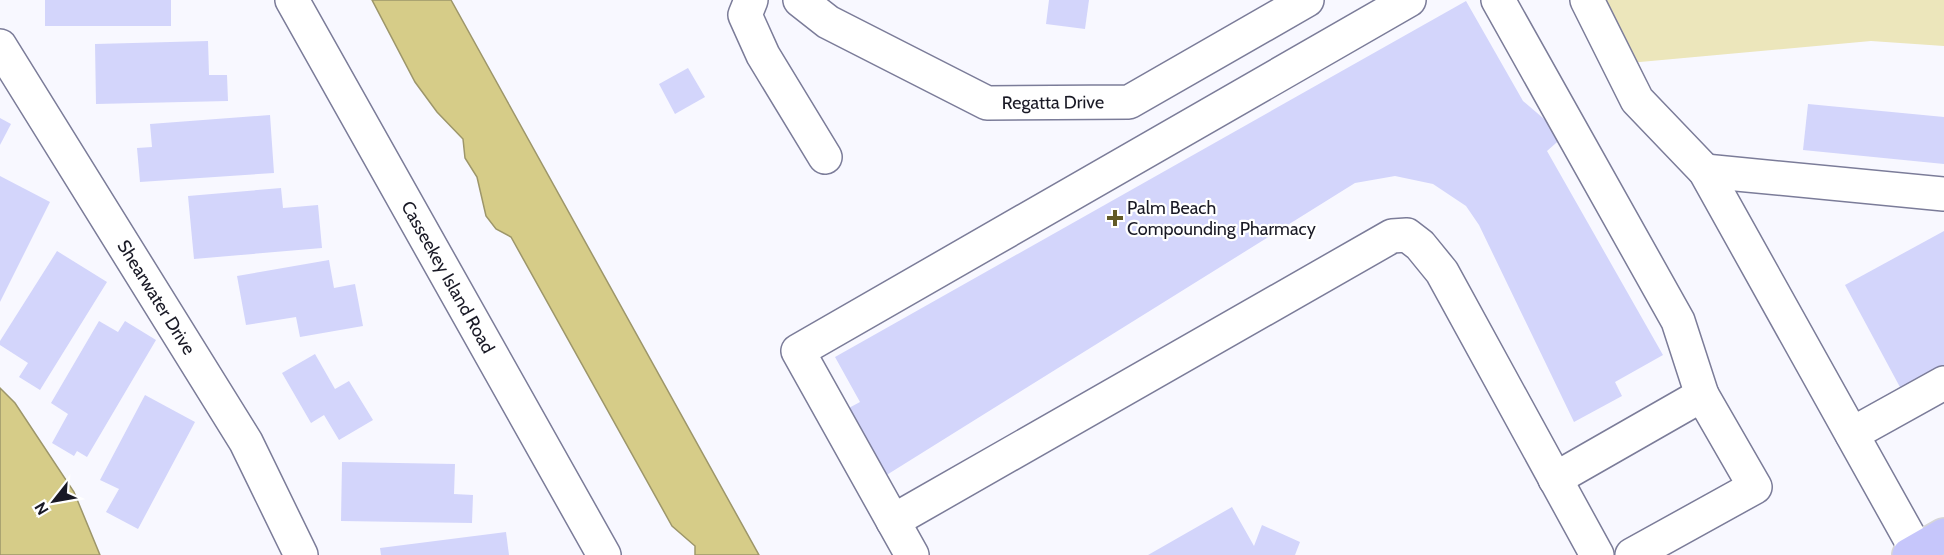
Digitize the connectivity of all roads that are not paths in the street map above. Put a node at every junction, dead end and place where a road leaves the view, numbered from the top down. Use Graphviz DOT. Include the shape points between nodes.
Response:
graph roads {
  1 [pos="291,0"];
  2 [pos="751,0"];
  3 [pos="800,0"];
  4 [pos="1307,0"];
  5 [pos="1409,0"];
  6 [pos="1498,0"];
  7 [pos="1587,0"];
  8 [pos="0,46"];
  9 [pos="825,157"];
  10 [pos="1705,171"];
  11 [pos="1944,194"];
  12 [pos="1944,383"];
  13 [pos="1702,395"];
  14 [pos="1852,434"];
  15 [pos="1555,479"];
  16 [pos="893,521"];
  17 [pos="1923,547"];
  18 [pos="301,555"];
  19 [pos="604,555"];
  20 [pos="912,555"];
  21 [pos="1597,555"];
  22 [pos="1632,555"];
  1 -- 19 [label="street, Casseekey Island Road"];
  2 -- 9 [label="street" via="745,15 763,55"];
  3 -- 4 [label="street, Regatta Drive" via="828,22 987,103 1011,103 1129,102"];
  5 -- 16 [label="street" via="798,351"];
  6 -- 13 [label="street" via="1678,321"];
  7 -- 10 [label="street" via="1637,100"];
  8 -- 18 [label="street, Shearwater Drive" via="246,442"];
  10 -- 11 [label="street"];
  10 -- 14 [label="street"];
  12 -- 14 [label="street"];
  13 -- 15 [label="street"];
  13 -- 22 [label="street" via="1755,487"];
  14 -- 17 [label="street"];
  15 -- 16 [label="street" via="1442,272 1407,235 1392,236"];
  15 -- 21 [label="street"];
  16 -- 20 [label="street"];
}
